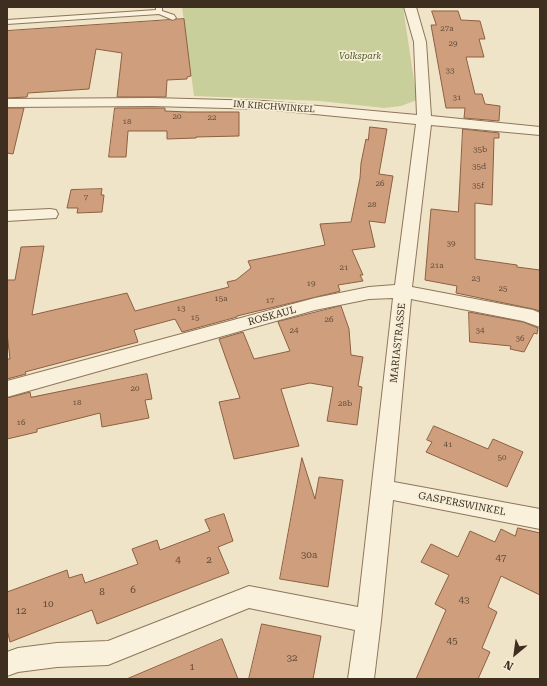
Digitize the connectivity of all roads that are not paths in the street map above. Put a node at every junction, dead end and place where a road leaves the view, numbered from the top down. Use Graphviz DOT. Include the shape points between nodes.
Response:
graph roads {
  1 [pos="410,7"];
  2 [pos="159,10"];
  3 [pos="173,18"];
  4 [pos="7,22"];
  5 [pos="7,103"];
  6 [pos="424,119"];
  7 [pos="540,131"];
  8 [pos="50,214"];
  9 [pos="7,216"];
  10 [pos="404,291"];
  11 [pos="540,320"];
  12 [pos="7,390"];
  13 [pos="383,489"];
  14 [pos="540,519"];
  15 [pos="369,621"];
  16 [pos="7,664"];
  17 [pos="361,679"];
  1 -- 6 [label="street, MARIASTRASSE" via="420,42"];
  2 -- 3 [label="lane"];
  2 -- 4 [label="lane"];
  5 -- 6 [label="street, IM KIRCHWINKEL" via="227,103"];
  6 -- 7 [label="street, IM KIRCHWINKEL"];
  6 -- 10 [label="street, MARIASTRASSE"];
  8 -- 9 [label="street"];
  10 -- 11 [label="street, ROSKAUL"];
  10 -- 12 [label="street, ROSKAUL" via="369,292 315,304"];
  10 -- 13 [label="street, MARIASTRASSE"];
  13 -- 14 [label="street, GASPERSWINKEL"];
  13 -- 15 [label="street, MARIASTRASSE"];
  15 -- 16 [label="street" via="249,597 108,653 56,655"];
  15 -- 17 [label="street, MARIASTRASSE"];
}
